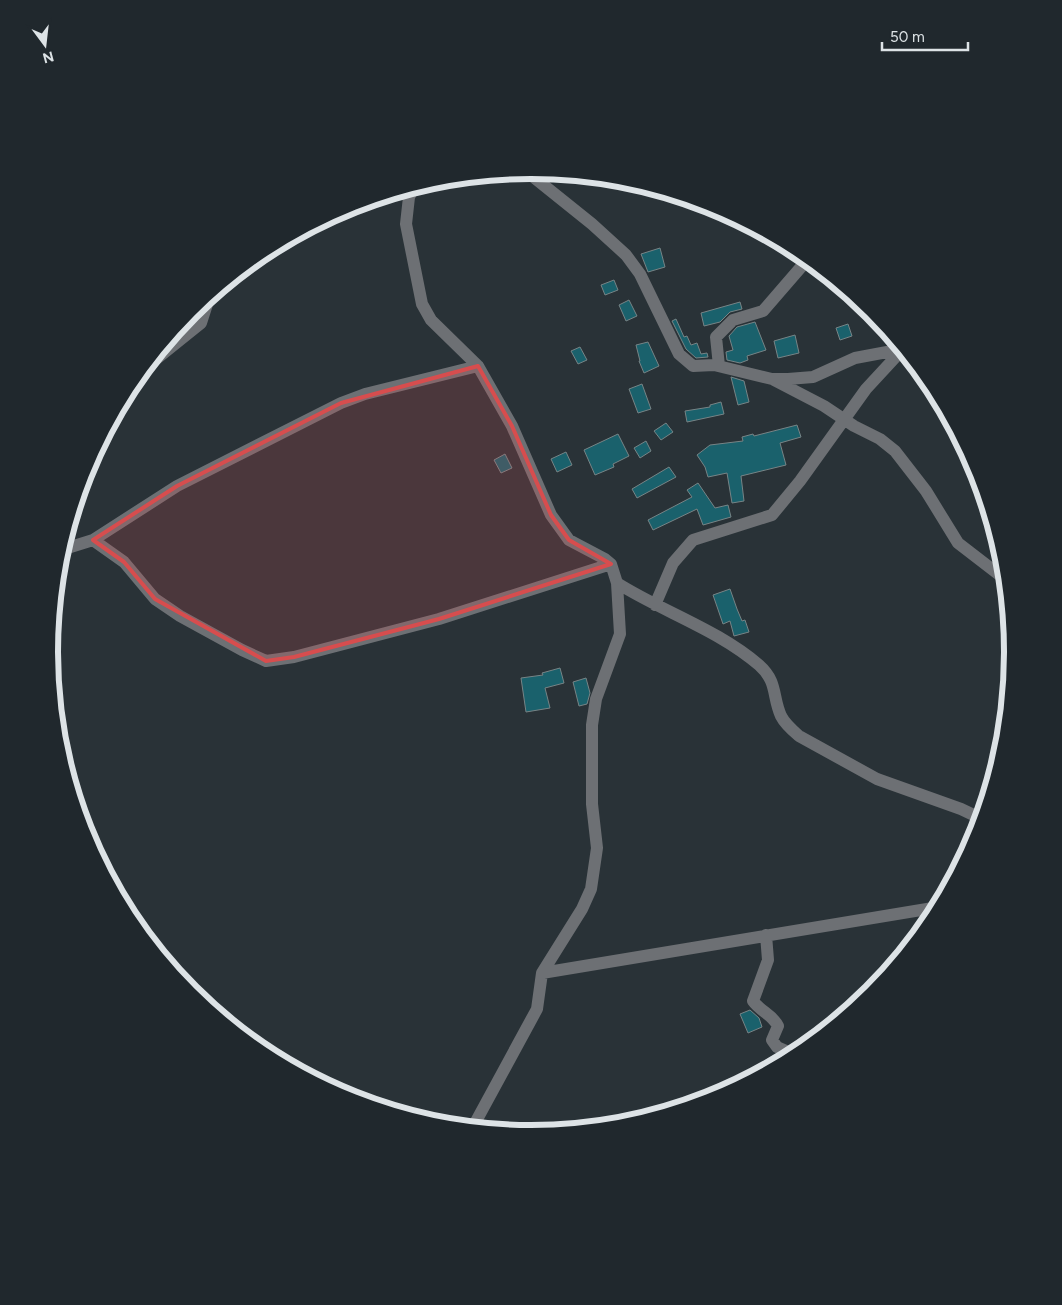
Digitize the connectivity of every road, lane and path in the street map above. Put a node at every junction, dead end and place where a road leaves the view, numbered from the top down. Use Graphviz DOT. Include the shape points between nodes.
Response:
graph roads {
  1 [pos="536,179"];
  2 [pos="410,194"];
  3 [pos="803,265"];
  4 [pos="205,309"];
  5 [pos="896,350"];
  6 [pos="165,352"];
  7 [pos="899,354"];
  8 [pos="478,366"];
  9 [pos="720,366"];
  10 [pos="772,379"];
  11 [pos="844,420"];
  12 [pos="93,540"];
  13 [pos="70,547"];
  14 [pos="611,564"];
  15 [pos="997,573"];
  16 [pos="617,583"];
  17 [pos="655,605"];
  18 [pos="975,816"];
  19 [pos="929,909"];
  20 [pos="766,935"];
  21 [pos="542,973"];
  22 [pos="786,1051"];
  23 [pos="475,1123"];
  1 -- 9 [label="street" via="626,255 640,274 678,354 693,366"];
  2 -- 8 [label="street" via="406,224 422,304 431,320"];
  3 -- 9 [label="street" via="762,311 733,320 716,337"];
  4 -- 6 [label="street" via="201,323"];
  5 -- 10 [label="street" via="855,358 813,377"];
  7 -- 11 [label="street" via="866,389"];
  8 -- 12 [label="street" via="365,394 342,403 177,486"];
  8 -- 14 [label="street" via="512,426 551,515 569,540"];
  9 -- 10 [label="street"];
  10 -- 11 [label="street"];
  11 -- 15 [label="street" via="895,451 926,491 958,543"];
  11 -- 17 [label="street" via="772,515 694,540 673,563"];
  12 -- 13 [label="street"];
  12 -- 14 [label="street" via="124,562 155,599 180,616 266,660 294,657 438,619"];
  14 -- 16 [label="street"];
  16 -- 17 [label="street"];
  16 -- 21 [label="street" via="620,634 596,699 592,724 596,870 582,908"];
  17 -- 18 [label="street" via="704,628 758,664 771,678 781,715 799,736 877,779"];
  19 -- 20 [label="street"];
  20 -- 21 [label="street"];
  20 -- 22 [label="street" via="768,960 754,1001 758,1008 773,1016 778,1026 772,1040"];
  21 -- 23 [label="street" via="536,1009"];
}
